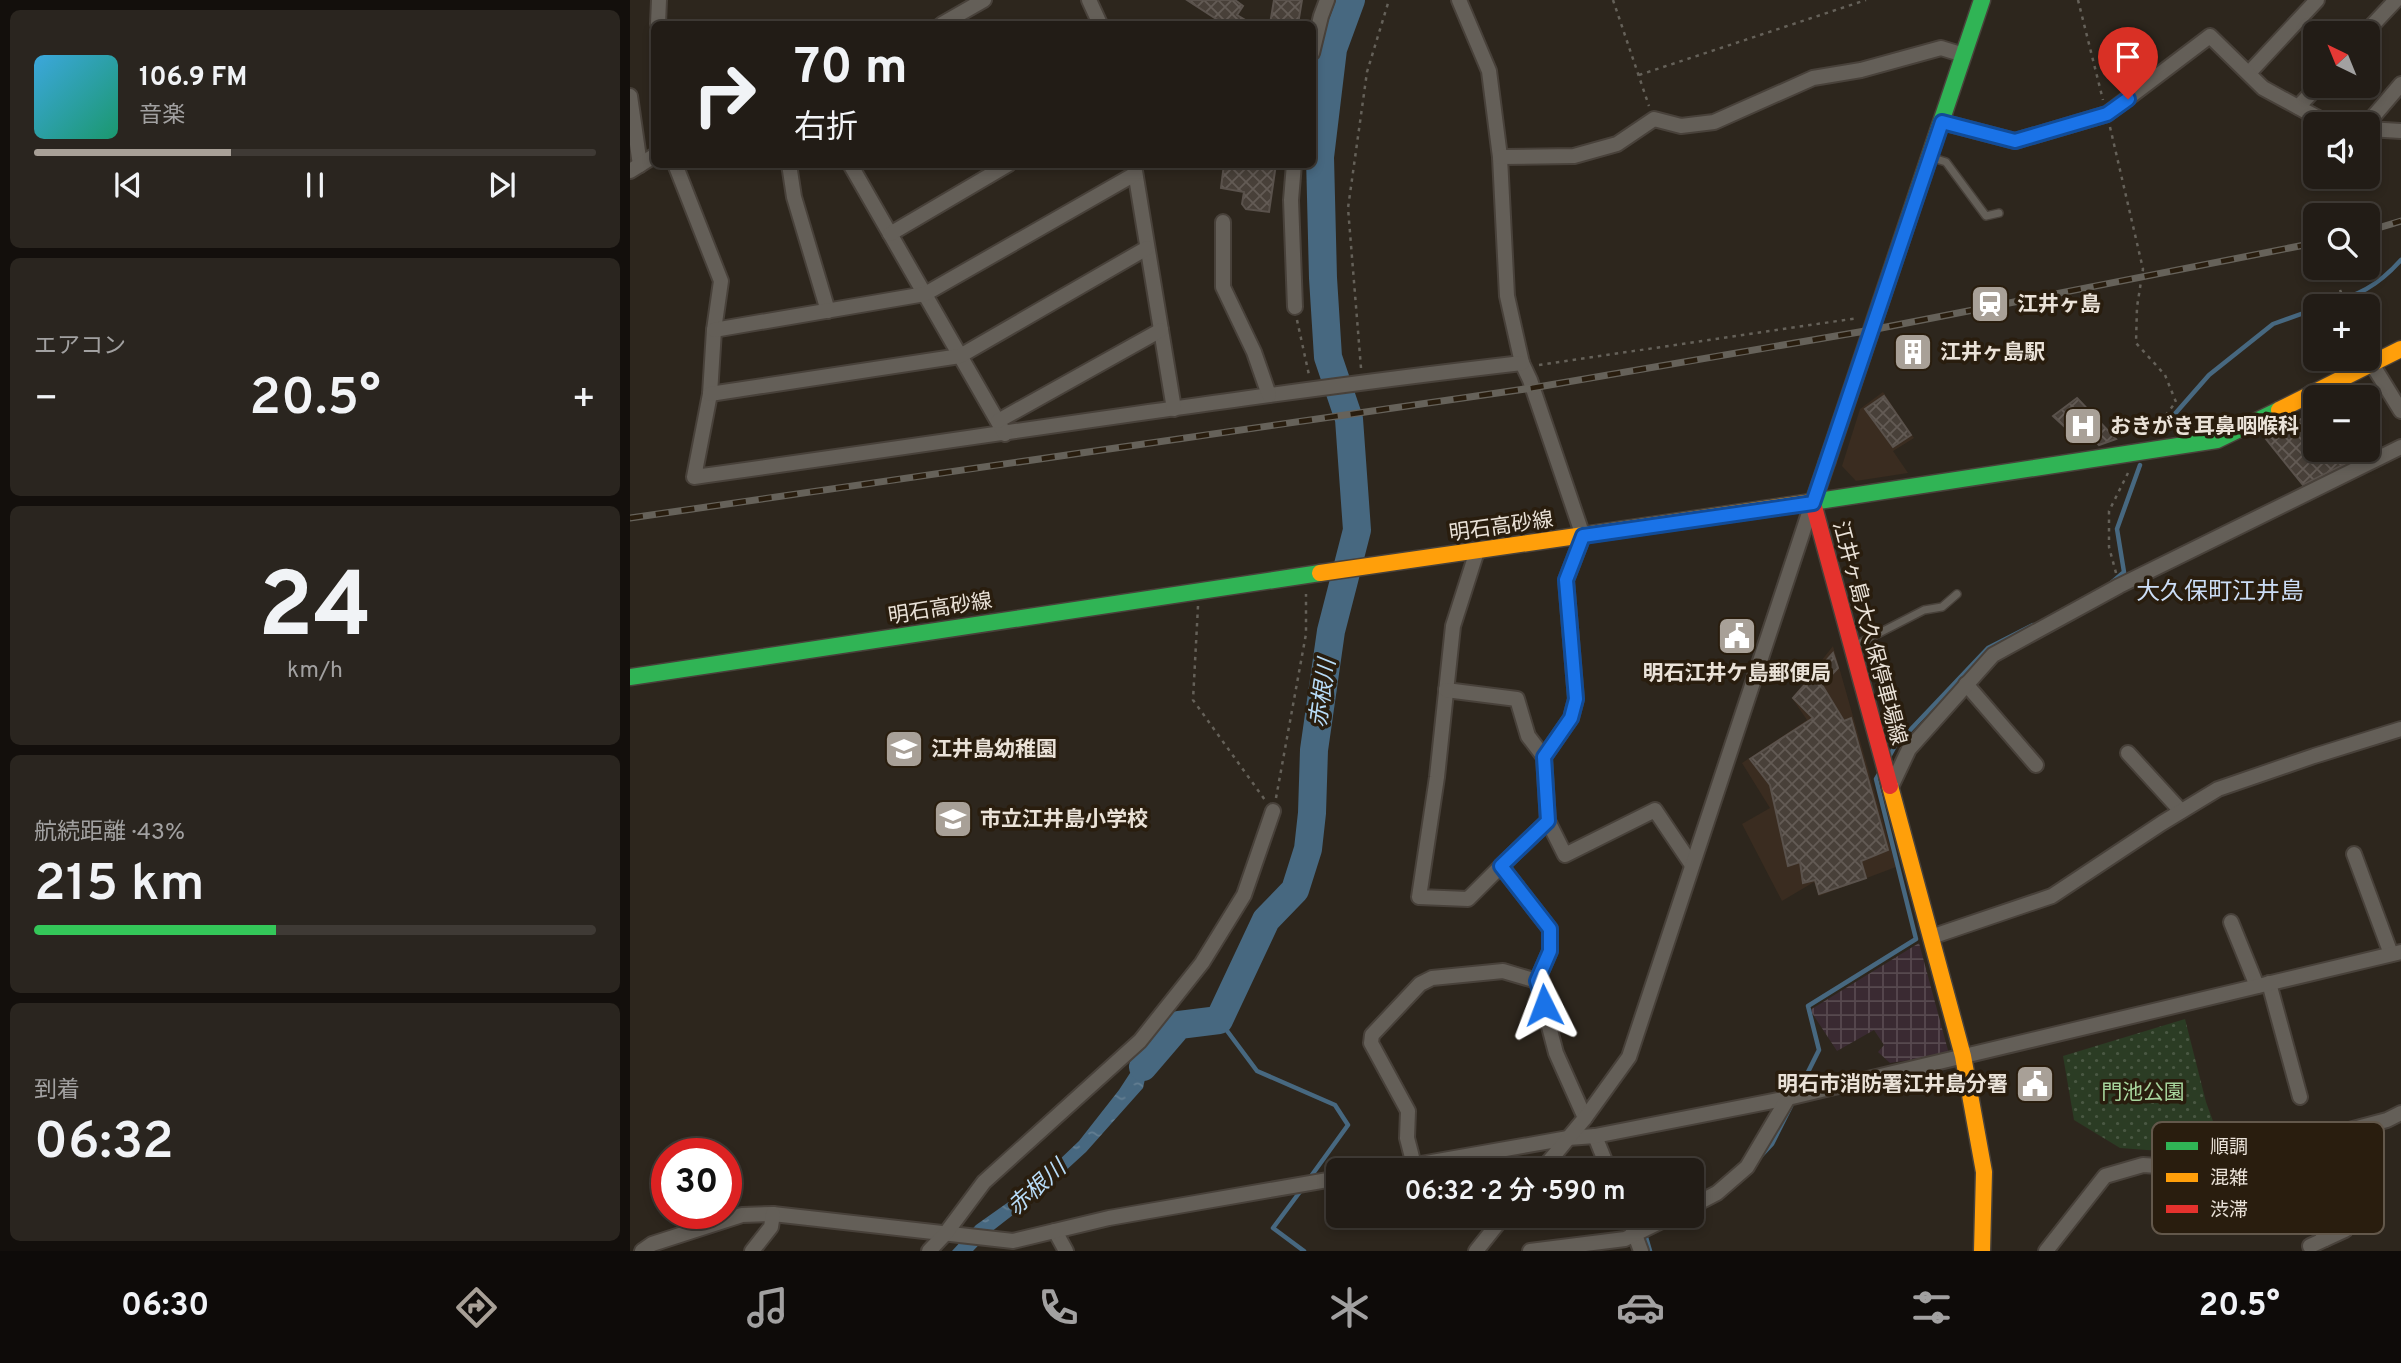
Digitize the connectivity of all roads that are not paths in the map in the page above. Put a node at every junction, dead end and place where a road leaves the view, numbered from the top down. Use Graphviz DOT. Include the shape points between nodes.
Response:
graph roads {
  1 [pos="659,0"];
  2 [pos="984,0"];
  3 [pos="1089,0"];
  4 [pos="1327,0"];
  5 [pos="1459,0"];
  6 [pos="1982,0"];
  7 [pos="2317,0"];
  8 [pos="2396,0"];
  9 [pos="658,21"];
  10 [pos="947,21"];
  11 [pos="1099,21"];
  12 [pos="2376,21"];
  13 [pos="1316,37"];
  14 [pos="1964,55"];
  15 [pos="2249,73"];
  16 [pos="2401,85"];
  17 [pos="630,96"];
  18 [pos="2307,98"];
  19 [pos="2298,107"];
  20 [pos="2307,112"];
  21 [pos="2380,112"];
  22 [pos="1942,122"];
  23 [pos="2380,128"];
  24 [pos="2401,131"];
  25 [pos="1500,157"];
  26 [pos="1930,157"];
  27 [pos="651,158"];
  28 [pos="635,168"];
  29 [pos="677,168"];
  30 [pos="790,168"];
  31 [pos="855,168"];
  32 [pos="1002,168"];
  33 [pos="1294,168"];
  34 [pos="1134,169"];
  35 [pos="1998,213"];
  36 [pos="1223,222"];
  37 [pos="890,234"];
  38 [pos="1147,248"];
  39 [pos="925,294"];
  40 [pos="1295,307"];
  41 [pos="828,311"];
  42 [pos="714,330"];
  43 [pos="1161,330"];
  44 [pos="2401,349"];
  45 [pos="960,356"];
  46 [pos="2380,361"];
  47 [pos="1522,363"];
  48 [pos="2360,371"];
  49 [pos="2376,371"];
  50 [pos="710,394"];
  51 [pos="1269,395"];
  52 [pos="1174,409"];
  53 [pos="2401,411"];
  54 [pos="998,421"];
  55 [pos="1005,434"];
  56 [pos="2401,447"];
  57 [pos="1813,503"];
  58 [pos="1583,536"];
  59 [pos="1477,551"];
  60 [pos="1957,594"];
  61 [pos="1852,647"];
  62 [pos="630,677"];
  63 [pos="1966,684"];
  64 [pos="1446,690"];
  65 [pos="2401,729"];
  66 [pos="2128,753"];
  67 [pos="1544,757"];
  68 [pos="2036,765"];
  69 [pos="1890,789"];
  70 [pos="1273,811"];
  71 [pos="2181,811"];
  72 [pos="1548,821"];
  73 [pos="2354,854"];
  74 [pos="1692,865"];
  75 [pos="1501,866"];
  76 [pos="2231,922"];
  77 [pos="1931,937"];
  78 [pos="2396,953"];
  79 [pos="1537,981"];
  80 [pos="2263,985"];
  81 [pos="1963,1056"];
  82 [pos="2300,1097"];
  83 [pos="1788,1098"];
  84 [pos="2401,1113"];
  85 [pos="1584,1118"];
  86 [pos="2379,1122"];
  87 [pos="1595,1136"];
  88 [pos="1568,1138"];
  89 [pos="1412,1158"];
  90 [pos="1454,1158"];
  91 [pos="1552,1158"];
  92 [pos="1604,1158"];
  93 [pos="2152,1166"];
  94 [pos="1326,1180"];
  95 [pos="1704,1200"];
  96 [pos="773,1214"];
  97 [pos="1494,1228"];
  98 [pos="1632,1228"];
  99 [pos="1649,1228"];
  100 [pos="1055,1231"];
  101 [pos="946,1233"];
  102 [pos="2323,1234"];
  103 [pos="2337,1234"];
  104 [pos="1635,1235"];
  105 [pos="2325,1239"];
  106 [pos="2311,1246"];
  107 [pos="642,1251"];
  108 [pos="752,1251"];
  109 [pos="929,1251"];
  110 [pos="1066,1251"];
  111 [pos="1476,1251"];
  112 [pos="1530,1251"];
  113 [pos="1642,1251"];
  114 [pos="1982,1251"];
  115 [pos="2046,1251"];
  1 -- 9 [label="street"];
  2 -- 10 [label="street"];
  3 -- 11 [label="street"];
  4 -- 13 [label="street"];
  5 -- 25 [label="street" via="1489,71"];
  6 -- 14 [label="main road, 江井ヶ島大久保停車場線"];
  7 -- 15 [label="street"];
  8 -- 12 [label="street"];
  14 -- 22 [label="main road, 江井ヶ島大久保停車場線"];
  14 -- 25 [label="street" via="1941,48 1813,78 1714,122 1681,126 1654,119 1617,145 1574,156"];
  15 -- 19 [label="street" via="2263,88"];
  15 -- 22 [label="street" via="2210,36 2107,114 2015,141"];
  16 -- 21 [label="street"];
  17 -- 28 [label="street"];
  18 -- 19 [label="street"];
  19 -- 20 [label="street"];
  22 -- 26 [label="main road, 江井ヶ島大久保停車場線"];
  23 -- 24 [label="street"];
  25 -- 47 [label="street" via="1507,296"];
  26 -- 35 [label="lane" via="1946,162 1986,216"];
  26 -- 57 [label="main road, 江井ヶ島大久保停車場線"];
  27 -- 28 [label="street"];
  29 -- 42 [label="street" via="721,281"];
  30 -- 41 [label="street"];
  31 -- 37 [label="street"];
  32 -- 37 [label="street"];
  33 -- 40 [label="street" via="1290,200"];
  34 -- 38 [label="street"];
  34 -- 39 [label="street"];
  36 -- 51 [label="street" via="1223,287"];
  37 -- 39 [label="street"];
  38 -- 43 [label="street"];
  38 -- 45 [label="street"];
  39 -- 41 [label="street"];
  39 -- 45 [label="street"];
  41 -- 42 [label="street"];
  42 -- 50 [label="street"];
  43 -- 52 [label="street"];
  43 -- 54 [label="street"];
  44 -- 46 [label="main road, 明石高砂線"];
  45 -- 50 [label="street"];
  45 -- 54 [label="street"];
  47 -- 51 [label="street"];
  47 -- 58 [label="street"];
  48 -- 57 [label="main road, 明石高砂線" via="2217,440"];
  49 -- 53 [label="street"];
  50 -- 55 [label="street" via="694,477"];
  51 -- 52 [label="street"];
  52 -- 55 [label="street"];
  54 -- 55 [label="street"];
  56 -- 63 [label="street" via="2119,586 1993,655"];
  57 -- 58 [label="main road, 明石高砂線"];
  57 -- 61 [label="main road, 江井ヶ島大久保停車場線"];
  57 -- 74 [label="street"];
  58 -- 59 [label="main road, 明石高砂線"];
  58 -- 67 [label="street" via="1566,580 1576,699 1571,718"];
  59 -- 62 [label="main road, 明石高砂線"];
  59 -- 64 [label="street" via="1453,626"];
  60 -- 61 [label="lane" via="1942,607 1924,610"];
  61 -- 69 [label="main road, 江井ヶ島大久保停車場線"];
  63 -- 68 [label="street"];
  63 -- 69 [label="street" via="1909,749"];
  64 -- 67 [label="street" via="1517,699 1528,736"];
  64 -- 75 [label="street" via="1419,897 1468,899"];
  65 -- 71 [label="street" via="2218,789"];
  66 -- 71 [label="street"];
  67 -- 72 [label="street"];
  69 -- 77 [label="main road, 江井ヶ島大久保停車場線"];
  70 -- 101 [label="street" via="1244,895 1202,963 1140,1041 984,1182"];
  71 -- 77 [label="street" via="2052,896"];
  72 -- 74 [label="street" via="1565,855 1654,810"];
  72 -- 75 [label="street"];
  73 -- 78 [label="street"];
  74 -- 85 [label="street" via="1629,1058"];
  75 -- 79 [label="street" via="1550,929 1550,951"];
  76 -- 80 [label="street"];
  77 -- 81 [label="main road, 江井ヶ島大久保停車場線"];
  78 -- 80 [label="street"];
  79 -- 85 [label="street" via="1556,1053"];
  79 -- 89 [label="street" via="1503,971 1432,978 1420,984 1372,1035 1371,1043 1408,1111"];
  80 -- 81 [label="street"];
  80 -- 82 [label="street"];
  81 -- 83 [label="street"];
  81 -- 114 [label="main road, 江井ヶ島大久保停車場線" via="1984,1172"];
  83 -- 87 [label="street"];
  83 -- 95 [label="street" via="1747,1167"];
  84 -- 86 [label="street"];
  85 -- 88 [label="street"];
  87 -- 88 [label="street"];
  87 -- 92 [label="street"];
  88 -- 90 [label="street"];
  88 -- 91 [label="street"];
  93 -- 115 [label="street" via="2105,1176"];
  94 -- 100 [label="street"];
  96 -- 101 [label="street"];
  96 -- 107 [label="street" via="742,1215"];
  96 -- 108 [label="street" via="771,1227"];
  97 -- 111 [label="street"];
  98 -- 104 [label="street"];
  99 -- 104 [label="street"];
  100 -- 101 [label="street" via="1013,1241"];
  100 -- 110 [label="street"];
  101 -- 109 [label="street"];
  102 -- 105 [label="street"];
  103 -- 105 [label="street"];
  104 -- 112 [label="street"];
  104 -- 113 [label="street"];
  105 -- 106 [label="street"];
}
